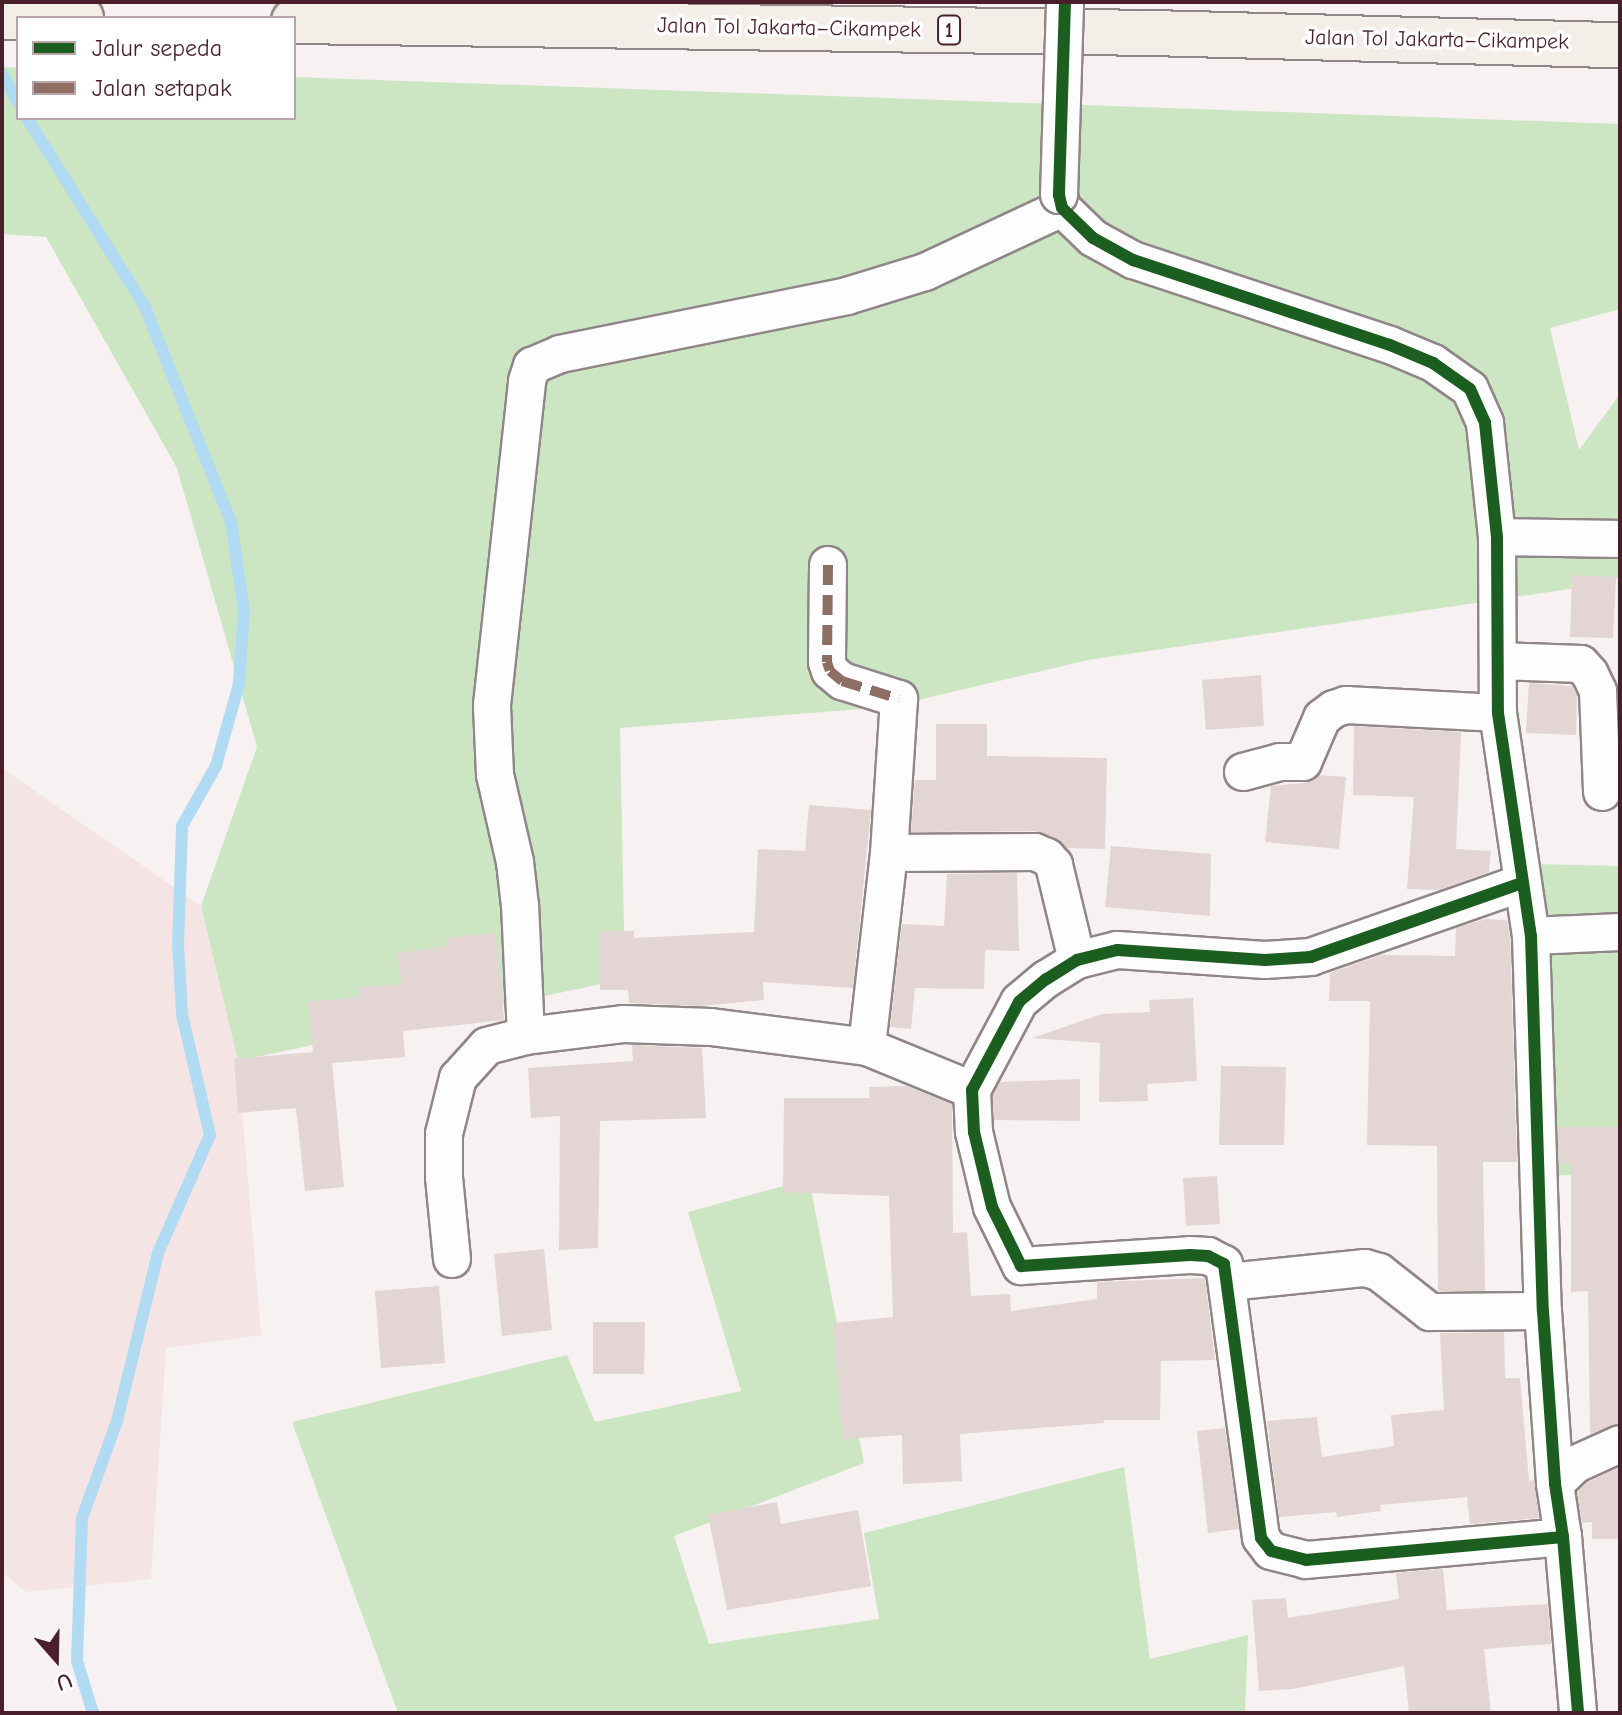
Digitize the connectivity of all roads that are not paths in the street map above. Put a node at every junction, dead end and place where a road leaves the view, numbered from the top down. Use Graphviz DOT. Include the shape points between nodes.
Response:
graph roads {
  1 [pos="1065,2"];
  2 [pos="296,21"];
  3 [pos="1614,45"];
  4 [pos="1060,202"];
  5 [pos="1497,537"];
  6 [pos="1620,539"];
  7 [pos="828,565"];
  8 [pos="1498,661"];
  9 [pos="1498,713"];
  10 [pos="1243,772"];
  11 [pos="1602,792"];
  12 [pos="889,853"];
  13 [pos="1522,883"];
  14 [pos="1620,932"];
  15 [pos="1531,936"];
  16 [pos="1077,960"];
  17 [pos="526,1036"];
  18 [pos="867,1047"];
  19 [pos="972,1090"];
  20 [pos="452,1259"];
  21 [pos="1229,1282"];
  22 [pos="1543,1311"];
  23 [pos="1620,1444"];
  24 [pos="1555,1484"];
  25 [pos="1563,1537"];
  26 [pos="1578,1713"];
  1 -- 4 [label="street, bridge"];
  2 -- 3 [label="highway, Jalan Tol Jakarta–Cikampek / 1"];
  4 -- 5 [label="street" via="1093,238 1133,260 1390,345 1433,363 1470,389 1485,423"];
  4 -- 17 [label="street" via="925,272 847,296 560,354 532,366 492,705 495,775 520,906"];
  5 -- 6 [label="street"];
  5 -- 8 [label="street"];
  7 -- 12 [label="street" via="830,671 842,681 899,699"];
  8 -- 9 [label="street"];
  8 -- 11 [label="street" via="1581,664 1590,674 1598,691"];
  9 -- 10 [label="street" via="1346,705 1322,718 1303,762"];
  9 -- 13 [label="street"];
  12 -- 16 [label="street" via="1035,852 1047,857 1054,865"];
  12 -- 18 [label="street"];
  13 -- 15 [label="street"];
  13 -- 16 [label="street" via="1311,957 1265,960 1117,950"];
  14 -- 15 [label="street"];
  15 -- 22 [label="street"];
  16 -- 19 [label="street" via="1019,1002"];
  17 -- 18 [label="street" via="624,1024 711,1027"];
  17 -- 20 [label="street" via="487,1046 458,1078 444,1134"];
  18 -- 19 [label="street"];
  19 -- 21 [label="street" via="979,1161 992,1207 1021,1266 1208,1256 1224,1264"];
  21 -- 22 [label="street" via="1365,1268 1379,1272 1430,1312"];
  21 -- 25 [label="street" via="1261,1538 1271,1551 1306,1560"];
  22 -- 24 [label="street"];
  23 -- 24 [label="street" via="1576,1464"];
  24 -- 25 [label="street"];
  25 -- 26 [label="street"];
}
